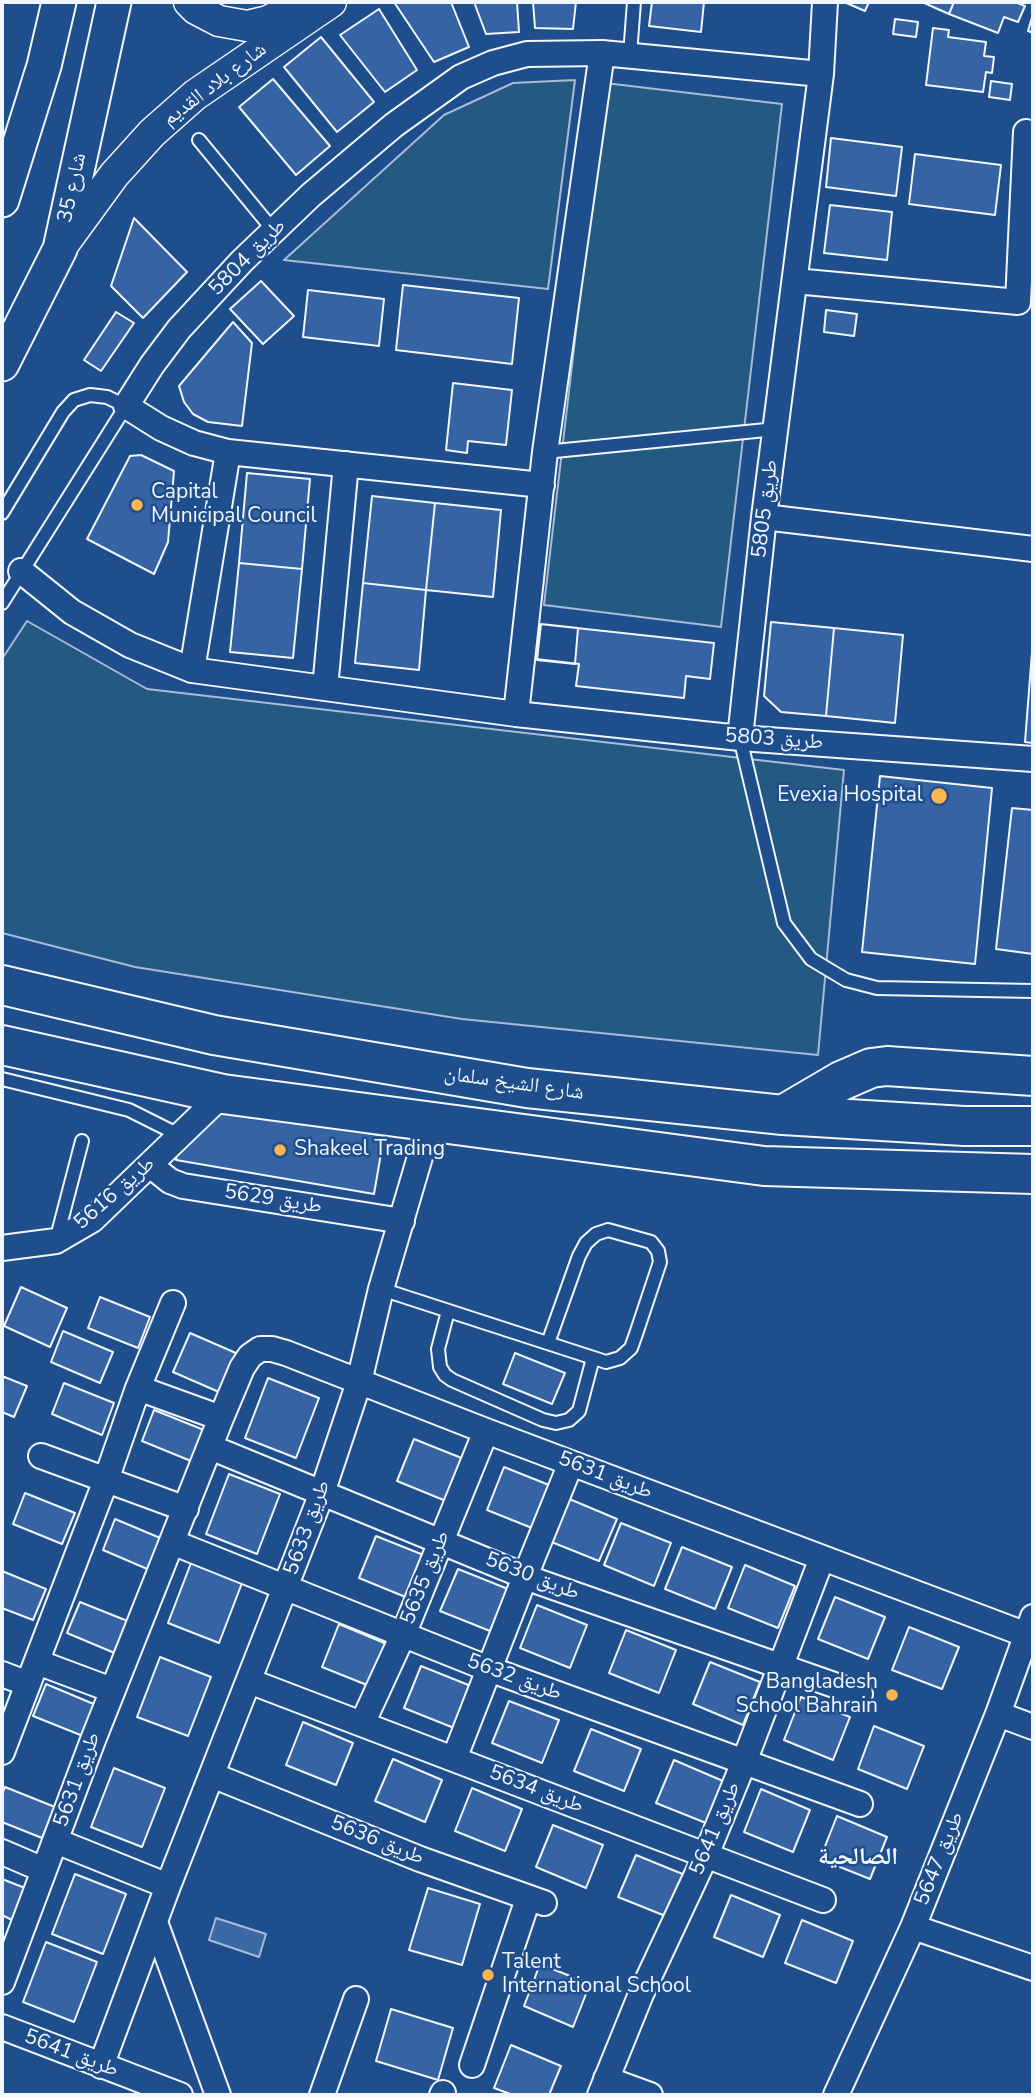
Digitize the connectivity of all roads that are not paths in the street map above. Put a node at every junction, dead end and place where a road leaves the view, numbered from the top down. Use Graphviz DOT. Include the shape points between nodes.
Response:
graph roads {
  1 [pos="59,2"];
  2 [pos="114,2"];
  3 [pos="189,2"];
  4 [pos="305,2"];
  5 [pos="331,2"];
  6 [pos="634,2"];
  7 [pos="825,2"];
  8 [pos="602,53"];
  9 [pos="631,55"];
  10 [pos="821,74"];
  11 [pos="1026,132"];
  12 [pos="199,140"];
  13 [pos="2,200"];
  14 [pos="274,231"];
  15 [pos="60,249"];
  16 [pos="795,281"];
  17 [pos="2,364"];
  18 [pos="126,406"];
  19 [pos="776,429"];
  20 [pos="228,452"];
  21 [pos="545,452"];
  22 [pos="346,464"];
  23 [pos="542,485"];
  24 [pos="2,513"];
  25 [pos="764,517"];
  26 [pos="1033,549"];
  27 [pos="21,571"];
  28 [pos="2,603"];
  29 [pos="192,670"];
  30 [pos="325,688"];
  31 [pos="516,713"];
  32 [pos="740,738"];
  33 [pos="1033,759"];
  34 [pos="2,985"];
  35 [pos="1033,991"];
  36 [pos="2,1045"];
  37 [pos="1033,1076"];
  38 [pos="2,1079"];
  39 [pos="223,1094"];
  40 [pos="783,1115"];
  41 [pos="430,1123"];
  42 [pos="1033,1126"];
  43 [pos="181,1136"];
  44 [pos="82,1141"];
  45 [pos="150,1165"];
  46 [pos="1033,1174"];
  47 [pos="402,1220"];
  48 [pos="56,1241"];
  49 [pos="2,1248"];
  50 [pos="381,1289"];
  51 [pos="173,1303"];
  52 [pos="448,1311"];
  53 [pos="548,1343"];
  54 [pos="593,1358"];
  55 [pos="359,1382"];
  56 [pos="138,1388"];
  57 [pos="221,1418"];
  58 [pos="486,1431"];
  59 [pos="210,1447"];
  60 [pos="41,1456"];
  61 [pos="572,1463"];
  62 [pos="106,1480"];
  63 [pos="322,1493"];
  64 [pos="186,1509"];
  65 [pos="172,1542"];
  66 [pos="441,1542"];
  67 [pos="822,1558"];
  68 [pos="526,1576"];
  69 [pos="286,1587"];
  70 [pos="1030,1626"];
  71 [pos="403,1635"];
  72 [pos="782,1665"];
  73 [pos="489,1669"];
  74 [pos="33,1673"];
  75 [pos="2,1674"];
  76 [pos="248,1681"];
  77 [pos="112,1690"];
  78 [pos="860,1694"];
  79 [pos="998,1714"];
  80 [pos="362,1724"];
  81 [pos="1033,1727"];
  82 [pos="2,1752"];
  83 [pos="454,1759"];
  84 [pos="744,1762"];
  85 [pos="212,1775"];
  86 [pos="860,1804"];
  87 [pos="55,1840"];
  88 [pos="2,1852"];
  89 [pos="706,1855"];
  90 [pos="44,1870"];
  91 [pos="168,1886"];
  92 [pos="823,1900"];
  93 [pos="155,1922"];
  94 [pos="913,1927"];
  95 [pos="1033,1968"];
  96 [pos="2,1982"];
  97 [pos="356,1999"];
  98 [pos="2,2027"];
  99 [pos="472,2065"];
  100 [pos="101,2066"];
  101 [pos="603,2087"];
  102 [pos="180,2095"];
  103 [pos="218,2095"];
  104 [pos="322,2095"];
  105 [pos="650,2095"];
  106 [pos="836,2095"];
  1 -- 13 [label="main road"];
  2 -- 15 [label="main road, شارع 35"];
  3 -- 4 [label="street, شارع بلاد القديم" via="219,21 247,26"];
  5 -- 15 [label="street, شارع بلاد القديم" via="195,95 152,133 114,174"];
  6 -- 9 [label="lane"];
  7 -- 10 [label="street, طريق 5805"];
  8 -- 9 [label="street, طريق 5804"];
  8 -- 14 [label="street, طريق 5804" via="527,54 461,77 394,125"];
  8 -- 21 [label="street"];
  9 -- 10 [label="street, طريق 5804"];
  10 -- 16 [label="street, طريق 5805"];
  11 -- 16 [label="street" via="1018,302"];
  12 -- 14 [label="lane"];
  14 -- 18 [label="street, طريق 5804" via="179,329"];
  15 -- 17 [label="main road, شارع 35"];
  16 -- 19 [label="street, طريق 5805"];
  18 -- 20 [label="street" via="194,443"];
  18 -- 24 [label="lane" via="90,395 74,400"];
  18 -- 27 [label="lane, طريق 5804"];
  19 -- 21 [label="lane"];
  19 -- 25 [label="street, طريق 5805"];
  20 -- 22 [label="street"];
  20 -- 29 [label="street"];
  21 -- 23 [label="street"];
  22 -- 23 [label="street"];
  22 -- 30 [label="street"];
  23 -- 31 [label="street"];
  25 -- 26 [label="street"];
  25 -- 32 [label="street, طريق 5805"];
  27 -- 28 [label="lane, طريق 5804"];
  27 -- 29 [label="street, طريق 5803" via="72,612 130,645"];
  29 -- 30 [label="street, طريق 5803"];
  30 -- 31 [label="street, طريق 5803"];
  31 -- 32 [label="street, طريق 5803"];
  32 -- 33 [label="street, طريق 5803"];
  32 -- 35 [label="lane" via="784,923 811,959 846,981 877,988"];
  34 -- 40 [label="main road, شارع الشيخ سلمان" via="214,1035 527,1088"];
  36 -- 39 [label="main road"];
  37 -- 40 [label="main road" via="879,1067 855,1073"];
  38 -- 43 [label="lane" via="129,1110"];
  39 -- 41 [label="main road"];
  39 -- 43 [label="street, طريق 5616"];
  40 -- 42 [label="main road, شارع الشيخ سلمان"];
  41 -- 46 [label="main road" via="764,1166"];
  41 -- 47 [label="street, طريق 5633"];
  43 -- 45 [label="street, طريق 5616"];
  44 -- 48 [label="lane"];
  45 -- 47 [label="street, طريق 5629" via="183,1186"];
  45 -- 48 [label="street, طريق 5616" via="92,1220"];
  47 -- 50 [label="street, طريق 5633"];
  48 -- 49 [label="street, طريق 5616"];
  50 -- 52 [label="lane"];
  50 -- 55 [label="street, طريق 5633"];
  51 -- 56 [label="street"];
  52 -- 53 [label="lane"];
  52 -- 54 [label="lane" via="438,1349 445,1374 543,1420 569,1420 579,1411"];
  53 -- 54 [label="lane"];
  53 -- 54 [label="lane" via="586,1243 608,1230 651,1242 660,1262 631,1348 606,1362"];
  55 -- 57 [label="street, طريق 5631" via="286,1353 260,1349 242,1368"];
  55 -- 58 [label="street, طريق 5631"];
  55 -- 63 [label="street, طريق 5633"];
  56 -- 57 [label="street"];
  56 -- 62 [label="street"];
  57 -- 59 [label="street, طريق 5631"];
  58 -- 61 [label="street, طريق 5631"];
  58 -- 66 [label="street, طريق 5635"];
  59 -- 63 [label="street, طريق 5630"];
  59 -- 64 [label="street, طريق 5631"];
  60 -- 62 [label="street"];
  61 -- 67 [label="street, طريق 5631"];
  61 -- 68 [label="street"];
  62 -- 64 [label="street"];
  62 -- 74 [label="street"];
  63 -- 66 [label="street, طريق 5630"];
  63 -- 69 [label="street, طريق 5633"];
  64 -- 65 [label="street, طريق 5631"];
  65 -- 69 [label="street, طريق 5632"];
  65 -- 77 [label="street, طريق 5631"];
  66 -- 68 [label="street, طريق 5630"];
  66 -- 71 [label="street, طريق 5635"];
  67 -- 70 [label="street, طريق 5631"];
  67 -- 72 [label="street, طريق 5641"];
  68 -- 72 [label="street, طريق 5630"];
  68 -- 73 [label="street"];
  69 -- 71 [label="street, طريق 5632"];
  69 -- 76 [label="street, طريق 5633"];
  70 -- 79 [label="street, طريق 5647"];
  71 -- 73 [label="street, طريق 5632"];
  71 -- 80 [label="street, طريق 5635"];
  72 -- 78 [label="street, طريق 5630"];
  72 -- 84 [label="street, طريق 5641"];
  73 -- 83 [label="street"];
  73 -- 84 [label="street, طريق 5632"];
  74 -- 75 [label="street"];
  74 -- 77 [label="street"];
  74 -- 82 [label="street"];
  76 -- 80 [label="street, طريق 5634"];
  76 -- 85 [label="street, طريق 5633"];
  77 -- 87 [label="street, طريق 5631"];
  79 -- 81 [label="street"];
  79 -- 94 [label="street, طريق 5647"];
  80 -- 83 [label="street, طريق 5634"];
  83 -- 89 [label="street, طريق 5634"];
  84 -- 86 [label="street, طريق 5632"];
  84 -- 89 [label="street, طريق 5641"];
  85 -- 91 [label="street, طريق 5633"];
  85 -- 99 [label="street, طريق 5636" via="536,1901"];
  87 -- 90 [label="street, طريق 5631"];
  87 -- 91 [label="street"];
  88 -- 90 [label="street"];
  89 -- 92 [label="street, طريق 5634"];
  89 -- 101 [label="street, طريق 5641"];
  90 -- 96 [label="street, طريق 5631"];
  91 -- 93 [label="street, طريق 5633"];
  93 -- 100 [label="street, طريق 5633"];
  93 -- 103 [label="street"];
  94 -- 95 [label="street"];
  94 -- 106 [label="street, طريق 5647"];
  97 -- 104 [label="street"];
  98 -- 100 [label="street, طريق 5641"];
  100 -- 102 [label="street, طريق 5641"];
  101 -- 105 [label="street"];
}
